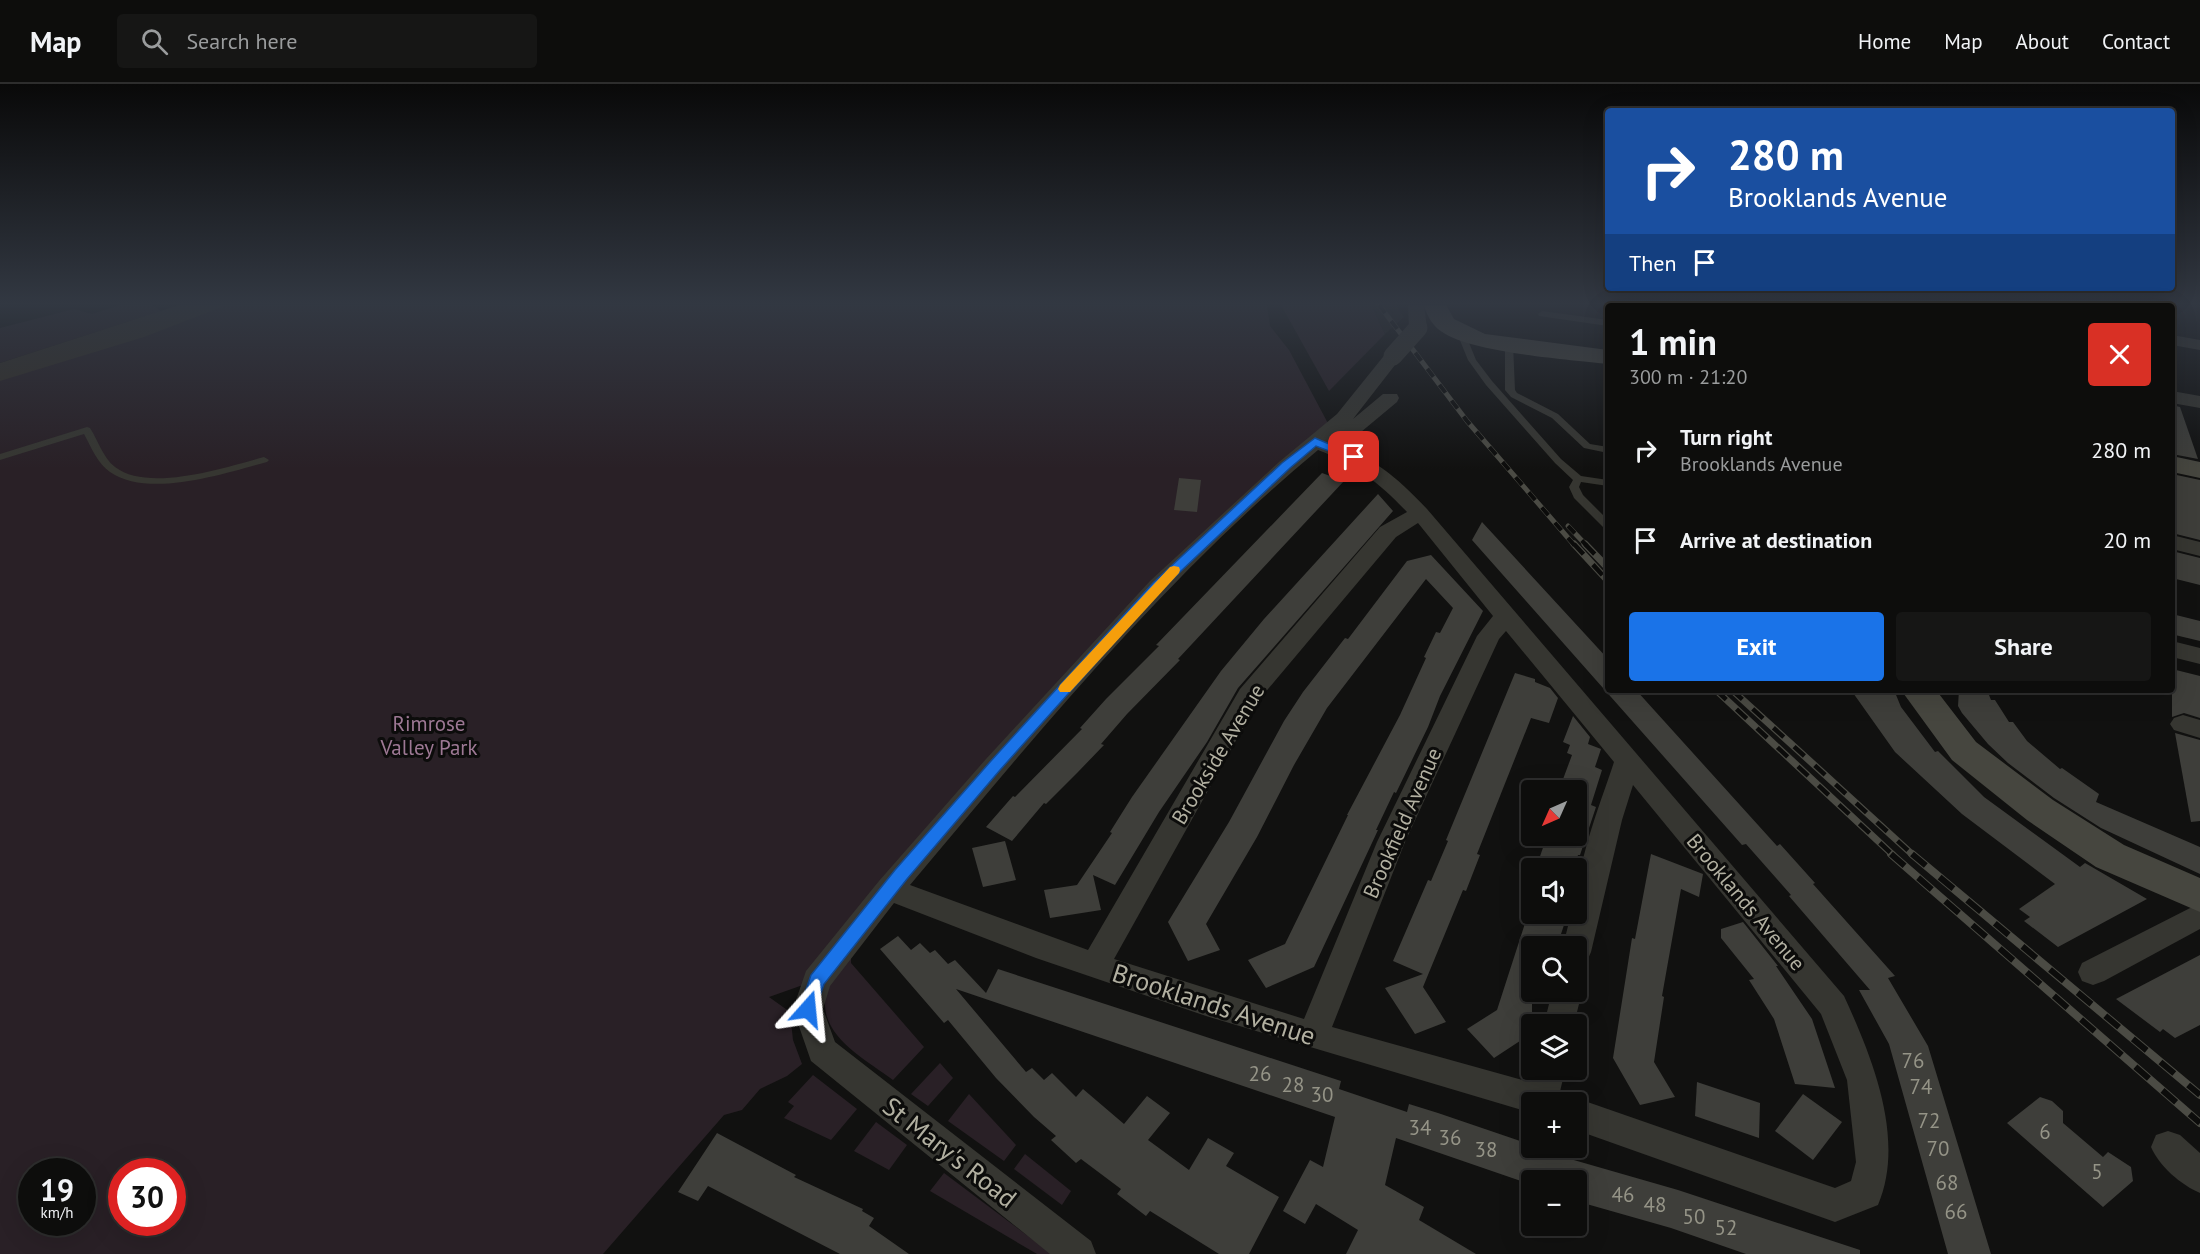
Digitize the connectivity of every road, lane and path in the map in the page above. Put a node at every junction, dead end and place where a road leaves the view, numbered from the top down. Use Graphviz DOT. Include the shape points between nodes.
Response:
graph roads {
  1 [pos="1391,360"];
  2 [pos="1472,360"];
  3 [pos="1509,360"];
  4 [pos="1390,398"];
  5 [pos="2175,398"];
  6 [pos="2200,402"];
  7 [pos="1323,435"];
  8 [pos="1605,449"];
  9 [pos="0,457"];
  10 [pos="264,460"];
  11 [pos="2175,465"];
  12 [pos="2200,470"];
  13 [pos="1578,479"];
  14 [pos="1605,483"];
  15 [pos="1420,513"];
  16 [pos="1605,523"];
  17 [pos="2175,543"];
  18 [pos="2200,549"];
  19 [pos="1505,617"];
  20 [pos="2175,650"];
  21 [pos="2200,656"];
  22 [pos="1920,693"];
  23 [pos="1627,762"];
  24 [pos="889,889"];
  25 [pos="2200,896"];
  26 [pos="2200,915"];
  27 [pos="1580,936"];
  28 [pos="1095,966"];
  29 [pos="2093,972"];
  30 [pos="1313,1035"];
  31 [pos="1521,1096"];
  32 [pos="1587,1118"];
  33 [pos="2168,1148"];
  34 [pos="2200,1176"];
  35 [pos="1078,1254"];
  1 -- 7 [label="street, bridge" via="1344,418"];
  2 -- 13 [label="lane" via="1528,428"];
  3 -- 8 [label="lane" via="1510,390 1514,395 1555,416 1587,446"];
  4 -- 7 [label="street" via="1348,433"];
  5 -- 6 [label="street"];
  7 -- 15 [label="street, Brooklands Avenue" via="1395,487"];
  7 -- 24 [label="street" via="1158,586"];
  9 -- 10 [label="lane" via="87,430 113,471 136,478 191,477"];
  11 -- 12 [label="main road"];
  13 -- 14 [label="lane"];
  13 -- 16 [label="lane" via="1574,487 1578,496"];
  15 -- 19 [label="street, Brooklands Avenue"];
  15 -- 28 [label="street, Brookside Avenue" via="1388,532 1249,695"];
  17 -- 18 [label="street"];
  19 -- 23 [label="street, Brooklands Avenue"];
  19 -- 30 [label="street, Brookfield Avenue" via="1489,636 1390,842"];
  20 -- 21 [label="street"];
  22 -- 25 [label="main road" via="1964,751 2040,810 2110,856"];
  23 -- 27 [label="street" via="1608,820"];
  23 -- 32 [label="street, Brooklands Avenue" via="1833,1006 1863,1080 1874,1162 1866,1193 1835,1205"];
  24 -- 28 [label="street, Brooklands Avenue" via="982,927"];
  24 -- 35 [label="street, St Mary's Road" via="817,980 808,1009 822,1051"];
  26 -- 29 [label="street"];
  28 -- 30 [label="street, Brooklands Avenue"];
  30 -- 31 [label="street, Brooklands Avenue"];
  33 -- 34 [label="street"];
}
